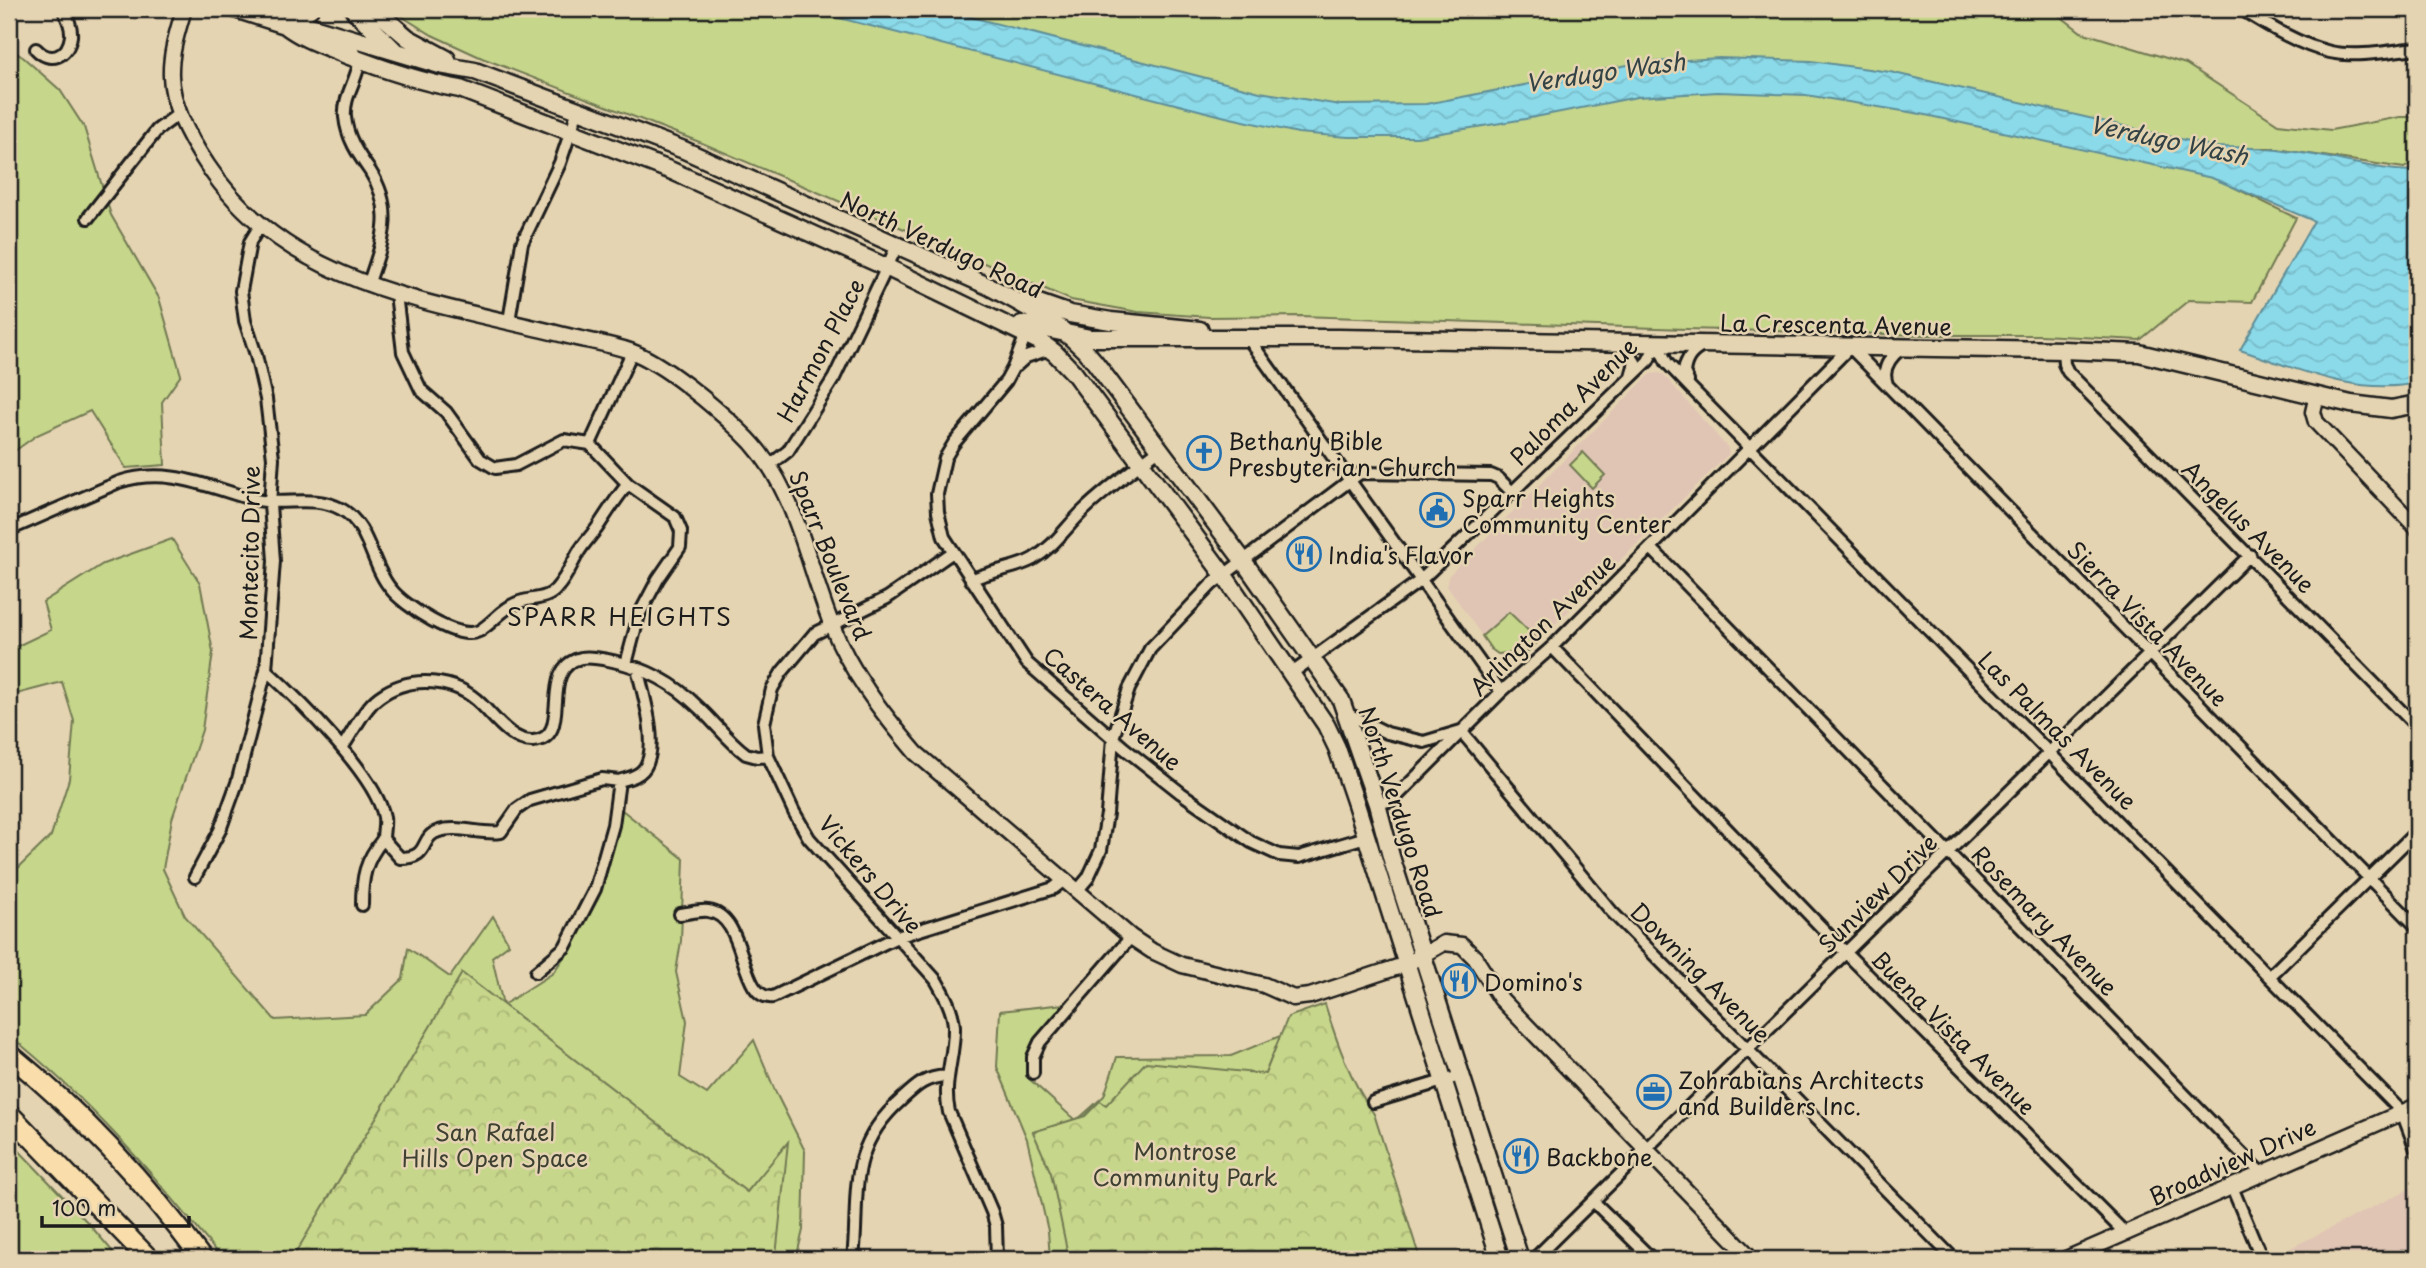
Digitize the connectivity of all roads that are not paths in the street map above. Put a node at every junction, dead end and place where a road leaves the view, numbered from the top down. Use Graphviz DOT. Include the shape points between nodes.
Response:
graph roads {
  1 [pos="63,9"];
  2 [pos="184,9"];
  3 [pos="235,9"];
  4 [pos="310,9"];
  5 [pos="353,9"];
  6 [pos="374,9"];
  7 [pos="2241,9"];
  8 [pos="285,25"];
  9 [pos="328,32"];
  10 [pos="2417,48"];
  11 [pos="36,49"];
  12 [pos="394,50"];
  13 [pos="360,60"];
  14 [pos="475,71"];
  15 [pos="460,89"];
  16 [pos="578,110"];
  17 [pos="180,113"];
  18 [pos="570,132"];
  19 [pos="88,218"];
  20 [pos="261,224"];
  21 [pos="897,246"];
  22 [pos="886,267"];
  23 [pos="368,285"];
  24 [pos="988,286"];
  25 [pos="396,294"];
  26 [pos="973,310"];
  27 [pos="509,321"];
  28 [pos="1026,334"];
  29 [pos="1070,334"];
  30 [pos="1248,338"];
  31 [pos="1622,343"];
  32 [pos="1657,344"];
  33 [pos="1706,344"];
  34 [pos="1816,347"];
  35 [pos="1850,347"];
  36 [pos="1902,348"];
  37 [pos="1050,349"];
  38 [pos="2063,350"];
  39 [pos="632,352"];
  40 [pos="1013,368"];
  41 [pos="1821,376"];
  42 [pos="1631,377"];
  43 [pos="1690,387"];
  44 [pos="1889,387"];
  45 [pos="2317,395"];
  46 [pos="2417,404"];
  47 [pos="590,444"];
  48 [pos="1749,447"];
  49 [pos="1160,449"];
  50 [pos="1141,464"];
  51 [pos="770,465"];
  52 [pos="1350,481"];
  53 [pos="628,484"];
  54 [pos="1512,492"];
  55 [pos="270,504"];
  56 [pos="2417,528"];
  57 [pos="9,530"];
  58 [pos="1651,548"];
  59 [pos="953,552"];
  60 [pos="2250,555"];
  61 [pos="1242,559"];
  62 [pos="1223,574"];
  63 [pos="971,580"];
  64 [pos="1421,580"];
  65 [pos="831,625"];
  66 [pos="1552,648"];
  67 [pos="2150,655"];
  68 [pos="1312,658"];
  69 [pos="631,666"];
  70 [pos="266,670"];
  71 [pos="1292,673"];
  72 [pos="1501,692"];
  73 [pos="1346,713"];
  74 [pos="2417,727"];
  75 [pos="1461,731"];
  76 [pos="1113,738"];
  77 [pos="342,748"];
  78 [pos="2050,752"];
  79 [pos="768,756"];
  80 [pos="619,781"];
  81 [pos="1377,804"];
  82 [pos="2417,831"];
  83 [pos="1366,837"];
  84 [pos="383,839"];
  85 [pos="1949,852"];
  86 [pos="195,877"];
  87 [pos="2370,878"];
  88 [pos="1064,880"];
  89 [pos="1077,891"];
  90 [pos="362,905"];
  91 [pos="680,914"];
  92 [pos="2417,927"];
  93 [pos="897,937"];
  94 [pos="1131,937"];
  95 [pos="1846,953"];
  96 [pos="1423,954"];
  97 [pos="1407,964"];
  98 [pos="536,972"];
  99 [pos="2270,976"];
  100 [pos="1748,1049"];
  101 [pos="9,1054"];
  102 [pos="1033,1073"];
  103 [pos="1463,1075"];
  104 [pos="947,1076"];
  105 [pos="1443,1080"];
  106 [pos="1373,1102"];
  107 [pos="2417,1106"];
  108 [pos="2402,1112"];
  109 [pos="9,1114"];
  110 [pos="1644,1149"];
  111 [pos="2417,1152"];
  112 [pos="2261,1172"];
  113 [pos="2231,1187"];
  114 [pos="1593,1201"];
  115 [pos="2124,1233"];
  116 [pos="149,1259"];
  117 [pos="201,1259"];
  118 [pos="853,1259"];
  119 [pos="997,1259"];
  120 [pos="1500,1259"];
  121 [pos="1521,1259"];
  122 [pos="1534,1259"];
  123 [pos="1652,1259"];
  124 [pos="1752,1259"];
  125 [pos="1954,1259"];
  126 [pos="2066,1259"];
  127 [pos="2262,1259"];
  1 -- 11 [label="street" via="71,35 66,49 52,58"];
  2 -- 17 [label="street, Sparr Boulevard" via="171,71"];
  3 -- 8 [label="main road, North Verdugo Road"];
  4 -- 8 [label="main road"];
  5 -- 12 [label="main road"];
  6 -- 14 [label="main road" via="408,38"];
  7 -- 10 [label="street" via="2308,45 2331,52"];
  8 -- 9 [label="main road, North Verdugo Road" via="303,24"];
  8 -- 13 [label="main road, North Verdugo Road" via="300,37"];
  9 -- 12 [label="main road, North Verdugo Road"];
  9 -- 13 [label="street" via="349,45"];
  12 -- 14 [label="main road, North Verdugo Road"];
  12 -- 15 [label="main road"];
  13 -- 15 [label="main road, North Verdugo Road"];
  13 -- 23 [label="street" via="345,103 346,125 381,192 386,217"];
  14 -- 16 [label="main road, North Verdugo Road"];
  15 -- 18 [label="main road, North Verdugo Road"];
  16 -- 18 [label="street"];
  16 -- 21 [label="main road, North Verdugo Road" via="684,150"];
  17 -- 19 [label="street" via="157,130"];
  17 -- 20 [label="street, Sparr Boulevard" via="217,180 236,204"];
  18 -- 22 [label="main road, North Verdugo Road" via="672,171"];
  18 -- 27 [label="street" via="522,243"];
  20 -- 23 [label="street, Sparr Boulevard" via="314,260"];
  20 -- 55 [label="street, Montecito Drive" via="250,242 242,291 270,427"];
  21 -- 22 [label="street, Harmon Place"];
  21 -- 24 [label="main road, North Verdugo Road"];
  22 -- 26 [label="main road, North Verdugo Road"];
  22 -- 51 [label="street, Harmon Place" via="834,378 788,451"];
  23 -- 25 [label="street, Sparr Boulevard"];
  24 -- 29 [label="main road, North Verdugo Road"];
  24 -- 30 [label="main road, La Crescenta Avenue" via="1070,314"];
  25 -- 27 [label="street, Sparr Boulevard"];
  25 -- 47 [label="street" via="403,352 421,390 446,412 480,458 495,468 516,465 564,440"];
  26 -- 28 [label="main road, North Verdugo Road"];
  26 -- 29 [label="main road, La Crescenta Avenue"];
  27 -- 39 [label="street, Sparr Boulevard"];
  28 -- 37 [label="main road, North Verdugo Road"];
  28 -- 40 [label="street, Castera Avenue"];
  29 -- 30 [label="main road, La Crescenta Avenue" via="1090,338"];
  29 -- 49 [label="main road, North Verdugo Road"];
  30 -- 31 [label="main road, La Crescenta Avenue"];
  30 -- 52 [label="street"];
  31 -- 32 [label="main road, La Crescenta Avenue"];
  31 -- 42 [label="street" via="1635,362"];
  32 -- 33 [label="main road, La Crescenta Avenue"];
  32 -- 42 [label="street, Paloma Avenue"];
  32 -- 43 [label="street, Las Palmas Avenue"];
  33 -- 34 [label="main road, La Crescenta Avenue"];
  33 -- 43 [label="street" via="1694,351 1685,365"];
  34 -- 35 [label="main road, La Crescenta Avenue"];
  34 -- 41 [label="street" via="1825,366"];
  35 -- 36 [label="main road, La Crescenta Avenue"];
  35 -- 41 [label="street, Arlington Avenue"];
  35 -- 44 [label="street, Sierra Vista Avenue"];
  36 -- 38 [label="main road, La Crescenta Avenue"];
  36 -- 44 [label="street" via="1886,366"];
  37 -- 40 [label="street, Castera Avenue" via="1026,357"];
  37 -- 50 [label="main road, North Verdugo Road" via="1074,373"];
  38 -- 45 [label="main road, La Crescenta Avenue" via="2139,354"];
  38 -- 60 [label="street, Angelus Avenue" via="2068,372"];
  39 -- 47 [label="street"];
  39 -- 51 [label="street, Sparr Boulevard" via="718,411"];
  40 -- 59 [label="street, Castera Avenue" via="946,458 937,494 938,512"];
  41 -- 48 [label="street, Arlington Avenue"];
  42 -- 54 [label="street, Paloma Avenue"];
  43 -- 48 [label="street, Las Palmas Avenue"];
  44 -- 67 [label="street, Sierra Vista Avenue"];
  45 -- 46 [label="main road, La Crescenta Avenue" via="2391,409"];
  45 -- 56 [label="street" via="2316,422"];
  47 -- 53 [label="street"];
  48 -- 58 [label="street, Arlington Avenue"];
  48 -- 78 [label="street, Las Palmas Avenue"];
  49 -- 50 [label="street"];
  49 -- 61 [label="main road, North Verdugo Road"];
  50 -- 62 [label="main road, North Verdugo Road"];
  50 -- 63 [label="street" via="1081,512 1033,559"];
  51 -- 65 [label="street, Sparr Boulevard" via="799,529"];
  52 -- 54 [label="street" via="1363,472 1484,475 1498,478"];
  52 -- 61 [label="street"];
  52 -- 64 [label="street"];
  53 -- 55 [label="street" via="554,592 508,607 473,633 449,628 414,610 393,592 358,524 342,509 318,501"];
  53 -- 69 [label="street" via="673,514 681,541 639,615"];
  54 -- 64 [label="street, Paloma Avenue"];
  55 -- 57 [label="street" via="174,477 138,476"];
  55 -- 70 [label="street, Montecito Drive" via="274,561"];
  58 -- 66 [label="street, Arlington Avenue"];
  58 -- 85 [label="street, Rosemary Avenue"];
  59 -- 63 [label="street, Castera Avenue"];
  59 -- 65 [label="street, Vickers Drive" via="887,598"];
  60 -- 67 [label="street, Sunview Drive"];
  60 -- 74 [label="street, Angelus Avenue"];
  61 -- 62 [label="street"];
  61 -- 68 [label="main road, North Verdugo Road"];
  62 -- 71 [label="main road, North Verdugo Road"];
  62 -- 76 [label="street" via="1150,649 1129,689"];
  63 -- 76 [label="street, Castera Avenue" via="1027,663"];
  64 -- 68 [label="street, Paloma Avenue"];
  64 -- 72 [label="street"];
  65 -- 79 [label="street, Vickers Drive" via="814,634 772,690 765,724"];
  65 -- 88 [label="street, Sparr Boulevard" via="856,675 916,753"];
  66 -- 72 [label="street, Arlington Avenue"];
  66 -- 95 [label="street, Buena Vista Avenue"];
  67 -- 78 [label="street, Sunview Drive"];
  67 -- 87 [label="street, Sierra Vista Avenue"];
  68 -- 71 [label="street, Paloma Avenue"];
  68 -- 73 [label="main road, North Verdugo Road"];
  69 -- 77 [label="street" via="583,658 571,663 556,685 553,727 534,741 506,729 466,692 451,685 414,683 377,698"];
  69 -- 79 [label="street" via="684,694 746,754"];
  69 -- 80 [label="street" via="651,744 649,760 637,775"];
  70 -- 77 [label="street"];
  70 -- 86 [label="street, Montecito Drive" via="237,783 220,830"];
  71 -- 83 [label="main road, North Verdugo Road" via="1337,748"];
  72 -- 75 [label="street, Arlington Avenue"];
  73 -- 75 [label="street" via="1387,733 1424,742"];
  73 -- 81 [label="main road, North Verdugo Road"];
  75 -- 81 [label="street, Arlington Avenue" via="1393,800"];
  75 -- 100 [label="street, Downing Avenue" via="1612,912"];
  76 -- 83 [label="street, Castera Avenue" via="1181,793 1251,842 1279,855 1299,856"];
  76 -- 89 [label="street" via="1101,850"];
  77 -- 84 [label="street" via="373,792 384,818"];
  78 -- 85 [label="street, Sunview Drive"];
  78 -- 99 [label="street, Las Palmas Avenue"];
  79 -- 93 [label="street, Vickers Drive" via="809,838"];
  80 -- 84 [label="street" via="602,779 530,800 517,809 501,832 438,831 421,853 411,858 400,858"];
  80 -- 98 [label="street" via="613,825 595,889 565,947"];
  81 -- 96 [label="main road, North Verdugo Road"];
  82 -- 87 [label="street"];
  83 -- 97 [label="main road, North Verdugo Road"];
  84 -- 90 [label="street" via="362,880"];
  85 -- 95 [label="street, Sunview Drive"];
  85 -- 112 [label="street, Rosemary Avenue"];
  87 -- 92 [label="street, Sierra Vista Avenue"];
  87 -- 99 [label="street"];
  88 -- 89 [label="street, Sparr Boulevard"];
  88 -- 93 [label="street" via="1054,888"];
  89 -- 94 [label="street, Sparr Boulevard"];
  91 -- 93 [label="street" via="707,911 722,916 761,996 774,997"];
  93 -- 104 [label="street, Vickers Drive" via="946,998 954,1022"];
  94 -- 97 [label="street, Sparr Boulevard" via="1182,965 1264,985 1293,998"];
  94 -- 102 [label="street" via="1041,1042 1033,1057"];
  95 -- 100 [label="street, Sunview Drive"];
  95 -- 115 [label="street, Buena Vista Avenue"];
  96 -- 97 [label="street"];
  96 -- 103 [label="main road, North Verdugo Road"];
  96 -- 110 [label="street" via="1444,943 1470,951 1502,999"];
  97 -- 105 [label="main road, North Verdugo Road"];
  99 -- 108 [label="street, Las Palmas Avenue"];
  100 -- 110 [label="street, Sunview Drive"];
  100 -- 125 [label="street, Downing Avenue"];
  101 -- 117 [label="highway" via="85,1124"];
  103 -- 105 [label="street"];
  103 -- 121 [label="main road, North Verdugo Road"];
  104 -- 118 [label="street" via="931,1077 897,1102 865,1148 856,1177"];
  104 -- 119 [label="street, Vickers Drive" via="949,1112 994,1219"];
  105 -- 106 [label="street"];
  105 -- 120 [label="main road, North Verdugo Road"];
  107 -- 108 [label="street, Broadview Drive"];
  108 -- 111 [label="street, Las Palmas Avenue"];
  108 -- 112 [label="street, Broadview Drive"];
  109 -- 116 [label="highway"];
  110 -- 114 [label="street, Sunview Drive"];
  110 -- 124 [label="street"];
  112 -- 113 [label="street, Broadview Drive"];
  113 -- 115 [label="street, Broadview Drive"];
  113 -- 127 [label="street"];
  114 -- 122 [label="street, Sunview Drive"];
  114 -- 123 [label="street"];
  115 -- 126 [label="street, Broadview Drive"];
}
